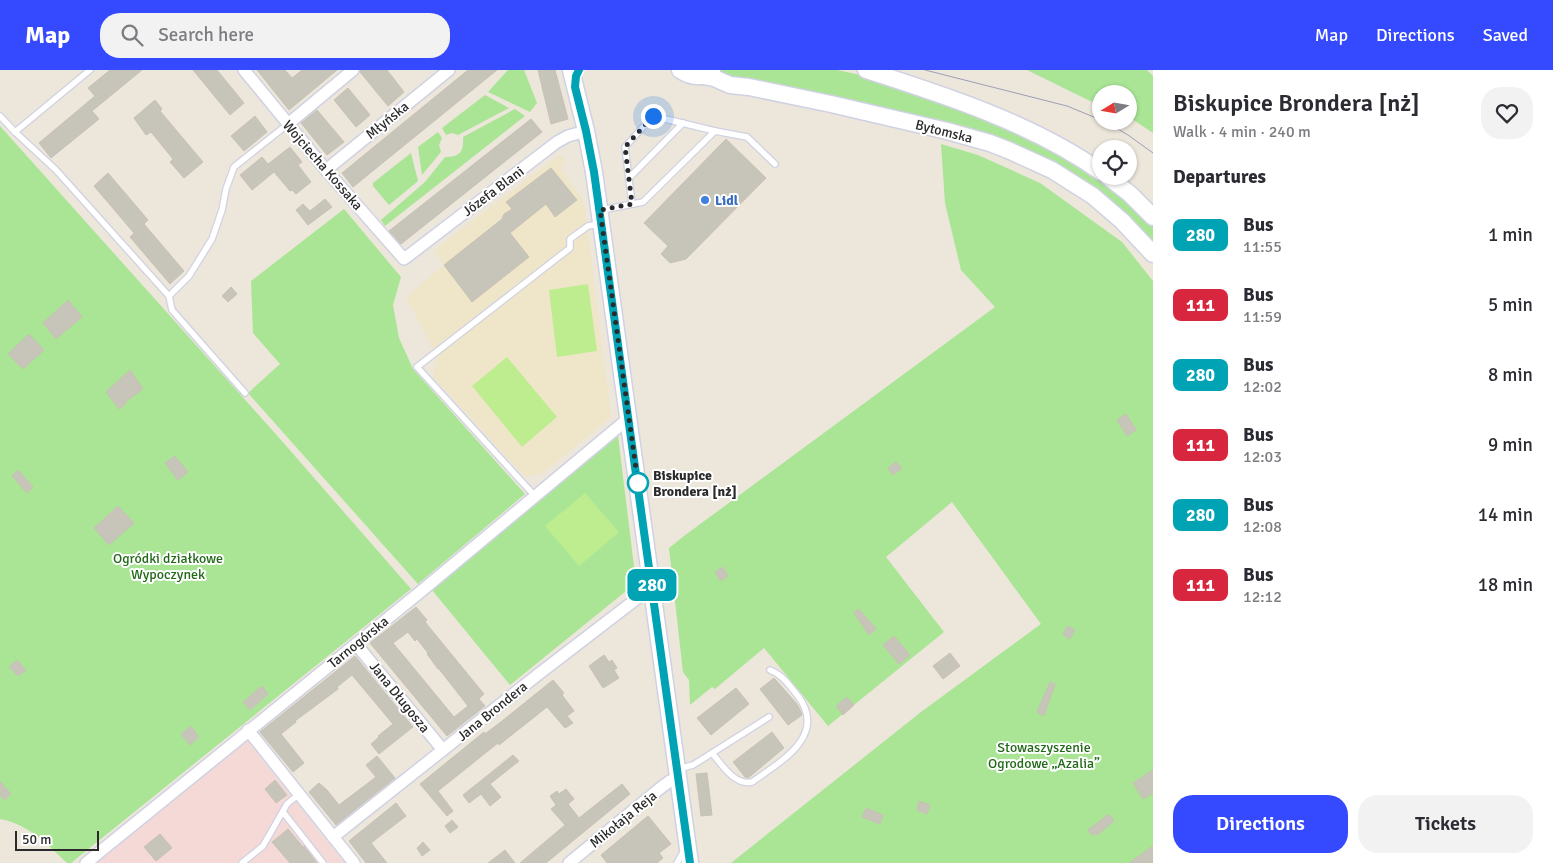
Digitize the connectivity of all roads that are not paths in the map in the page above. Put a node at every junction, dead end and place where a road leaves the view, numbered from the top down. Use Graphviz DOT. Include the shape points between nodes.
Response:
graph roads {
  1 [pos="90,70"];
  2 [pos="244,70"];
  3 [pos="353,70"];
  4 [pos="449,70"];
  5 [pos="571,70"];
  6 [pos="579,70"];
  7 [pos="680,70"];
  8 [pos="866,70"];
  9 [pos="708,73"];
  10 [pos="575,87"];
  11 [pos="0,116"];
  12 [pos="683,123"];
  13 [pos="288,124"];
  14 [pos="586,131"];
  15 [pos="714,131"];
  16 [pos="15,132"];
  17 [pos="775,164"];
  18 [pos="1092,166"];
  19 [pos="326,170"];
  20 [pos="629,178"];
  21 [pos="1119,185"];
  22 [pos="632,204"];
  23 [pos="600,217"];
  24 [pos="1153,217"];
  25 [pos="1153,254"];
  26 [pos="404,259"];
  27 [pos="169,296"];
  28 [pos="245,393"];
  29 [pos="629,418"];
  30 [pos="534,495"];
  31 [pos="652,587"];
  32 [pos="356,644"];
  33 [pos="770,670"];
  34 [pos="769,717"];
  35 [pos="248,730"];
  36 [pos="443,750"];
  37 [pos="712,753"];
  38 [pos="678,774"];
  39 [pos="299,794"];
  40 [pos="283,812"];
  41 [pos="333,837"];
  42 [pos="690,856"];
  43 [pos="86,863"];
  44 [pos="242,863"];
  45 [pos="323,863"];
  46 [pos="354,863"];
  47 [pos="569,863"];
  48 [pos="677,863"];
  1 -- 16 [label="lane"];
  2 -- 13 [label="street, Wojciecha Kossaka"];
  3 -- 13 [label="street"];
  4 -- 19 [label="street, Młyńska"];
  5 -- 10 [label="street"];
  6 -- 10 [label="street"];
  7 -- 9 [label="street, Bytomska" via="692,76"];
  8 -- 18 [label="street" via="996,116 1064,148"];
  9 -- 25 [label="street, Bytomska" via="730,85 948,131 1008,150 1052,170 1093,196"];
  10 -- 14 [label="street"];
  11 -- 16 [label="lane"];
  12 -- 15 [label="lane"];
  12 -- 20 [label="lane"];
  12 -- 20 [label="lane" via="653,116 625,147"];
  13 -- 19 [label="street, Wojciecha Kossaka"];
  13 -- 27 [label="lane" via="234,167 212,239 189,276"];
  14 -- 23 [label="street"];
  14 -- 26 [label="street, Józefa Blani" via="562,138"];
  15 -- 17 [label="lane" via="747,137"];
  15 -- 22 [label="lane" via="643,202"];
  16 -- 27 [label="lane" via="56,170"];
  19 -- 26 [label="street, Wojciecha Kossaka"];
  20 -- 22 [label="lane"];
  21 -- 24 [label="street"];
  22 -- 23 [label="lane"];
  23 -- 29 [label="street"];
  23 -- 30 [label="lane" via="570,239 570,248 418,367"];
  27 -- 28 [label="lane" via="172,310"];
  29 -- 30 [label="street, Tarnogórska"];
  29 -- 31 [label="street"];
  30 -- 32 [label="street, Tarnogórska"];
  31 -- 36 [label="street, Jana Brondera"];
  31 -- 38 [label="street"];
  32 -- 35 [label="street, Tarnogórska"];
  32 -- 36 [label="street, Jana Długosza"];
  33 -- 37 [label="lane" via="782,676 804,704 808,714 807,726 800,744 745,784"];
  34 -- 37 [label="lane"];
  35 -- 39 [label="street"];
  35 -- 43 [label="street, Tarnogórska"];
  36 -- 41 [label="street, Jana Brondera"];
  37 -- 38 [label="lane"];
  38 -- 42 [label="street"];
  38 -- 47 [label="street, Mikołaja Reja"];
  39 -- 40 [label="lane"];
  39 -- 41 [label="street"];
  40 -- 44 [label="lane" via="263,846"];
  40 -- 45 [label="lane"];
  41 -- 46 [label="street"];
  42 -- 48 [label="lane" via="682,854"];
}
